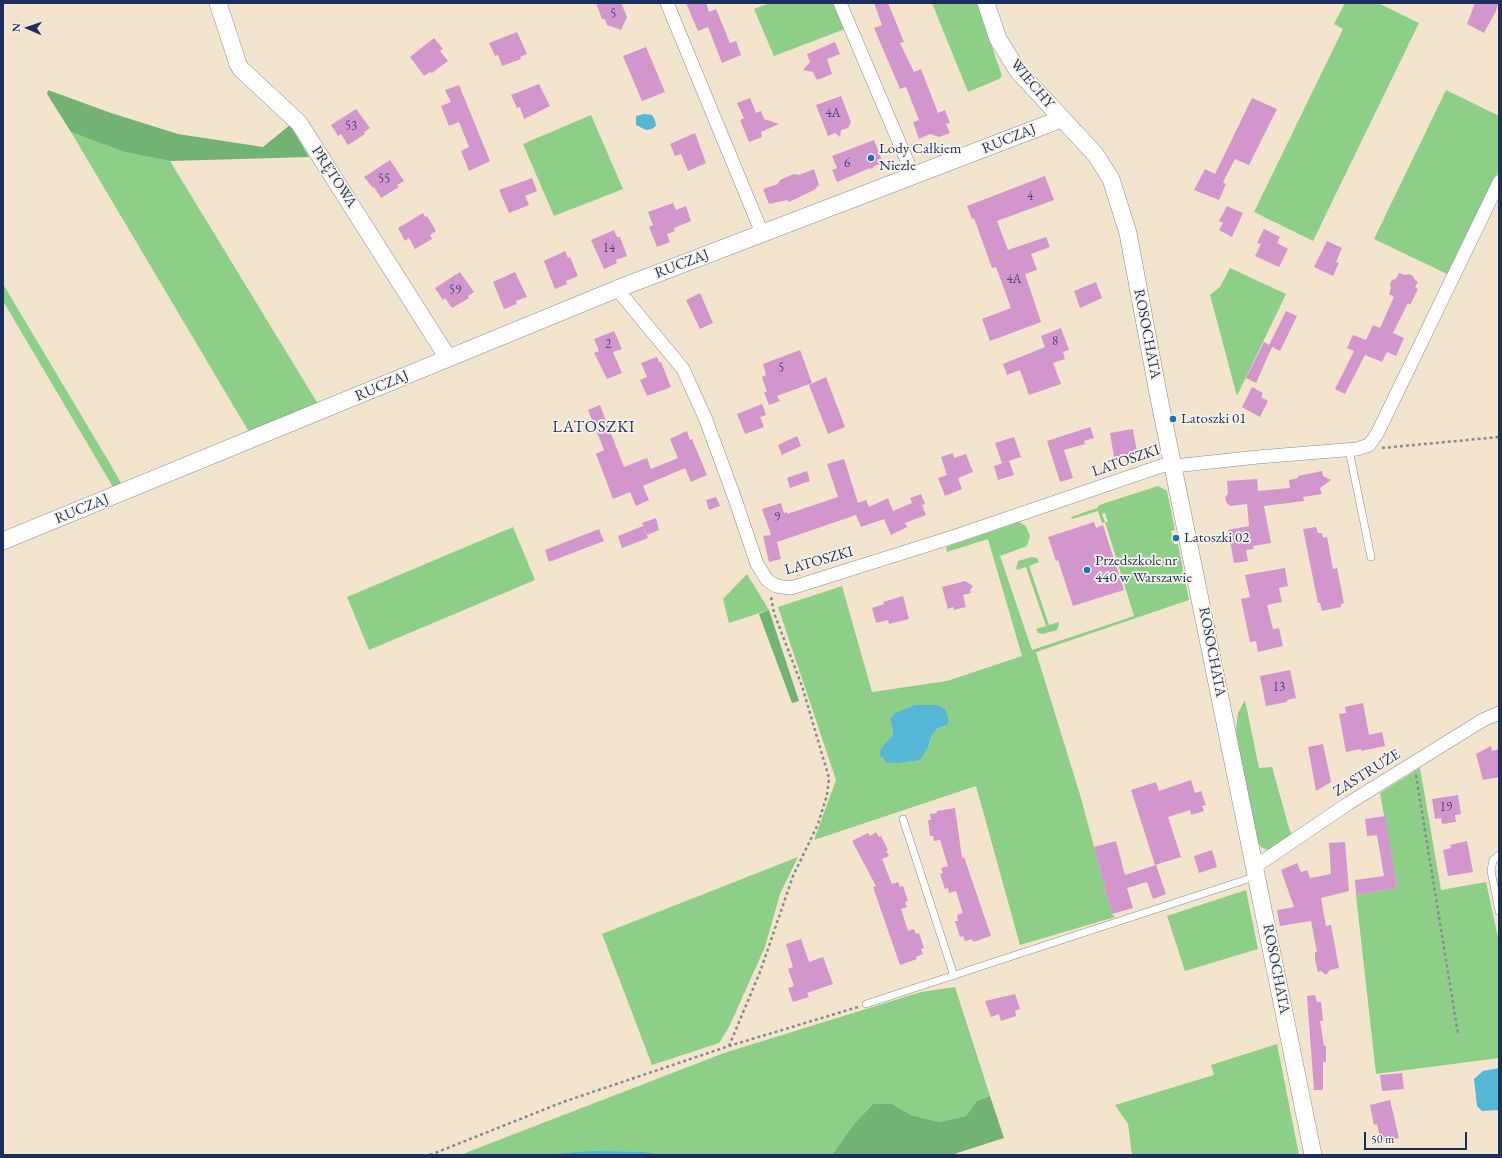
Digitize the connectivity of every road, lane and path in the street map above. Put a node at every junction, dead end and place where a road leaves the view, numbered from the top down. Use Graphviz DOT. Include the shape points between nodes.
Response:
graph roads {
  1 [pos="218,3"];
  2 [pos="667,3"];
  3 [pos="840,3"];
  4 [pos="986,3"];
  5 [pos="1061,119"];
  6 [pos="1095,154"];
  7 [pos="913,175"];
  8 [pos="1499,182"];
  9 [pos="762,233"];
  10 [pos="618,289"];
  11 [pos="448,358"];
  12 [pos="1499,437"];
  13 [pos="1366,446"];
  14 [pos="1348,450"];
  15 [pos="1174,464"];
  16 [pos="3,541"];
  17 [pos="1371,557"];
  18 [pos="771,584"];
  19 [pos="1499,713"];
  20 [pos="1414,762"];
  21 [pos="903,819"];
  22 [pos="1499,856"];
  23 [pos="1256,871"];
  24 [pos="1499,911"];
  25 [pos="954,976"];
  26 [pos="866,1004"];
  27 [pos="1458,1034"];
  28 [pos="730,1046"];
  29 [pos="430,1155"];
  30 [pos="1313,1155"];
  1 -- 11 [label="street, PRĘTOWA" via="238,64 299,123"];
  2 -- 9 [label="street"];
  3 -- 7 [label="street"];
  4 -- 5 [label="street, WIECHY" via="998,39 1018,71"];
  5 -- 6 [label="street, WIECHY"];
  5 -- 7 [label="street, RUCZAJ"];
  6 -- 15 [label="street, ROSOCHATA" via="1111,179 1128,233"];
  7 -- 9 [label="street, RUCZAJ"];
  8 -- 13 [label="street" via="1377,434"];
  9 -- 10 [label="street, RUCZAJ"];
  10 -- 11 [label="street, RUCZAJ"];
  10 -- 18 [label="street, LATOSZKI" via="683,369 706,420 757,564"];
  11 -- 16 [label="street, RUCZAJ"];
  12 -- 13 [label="path" via="1373,449"];
  13 -- 14 [label="street, LATOSZKI"];
  14 -- 15 [label="street, LATOSZKI"];
  14 -- 17 [label="lane"];
  15 -- 18 [label="street, LATOSZKI" via="791,588"];
  15 -- 23 [label="street, ROSOCHATA"];
  18 -- 28 [label="path" via="774,613 802,686 829,778 818,824 793,876 760,972"];
  19 -- 20 [label="street, ZASTRUŻE"];
  20 -- 23 [label="street, ZASTRUŻE" via="1349,803"];
  20 -- 27 [label="path"];
  21 -- 25 [label="lane"];
  22 -- 24 [label="lane" via="1493,860 1491,871"];
  23 -- 25 [label="lane"];
  23 -- 30 [label="street, ROSOCHATA"];
  25 -- 26 [label="lane"];
  26 -- 28 [label="path"];
  28 -- 29 [label="path" via="563,1102"];
}
